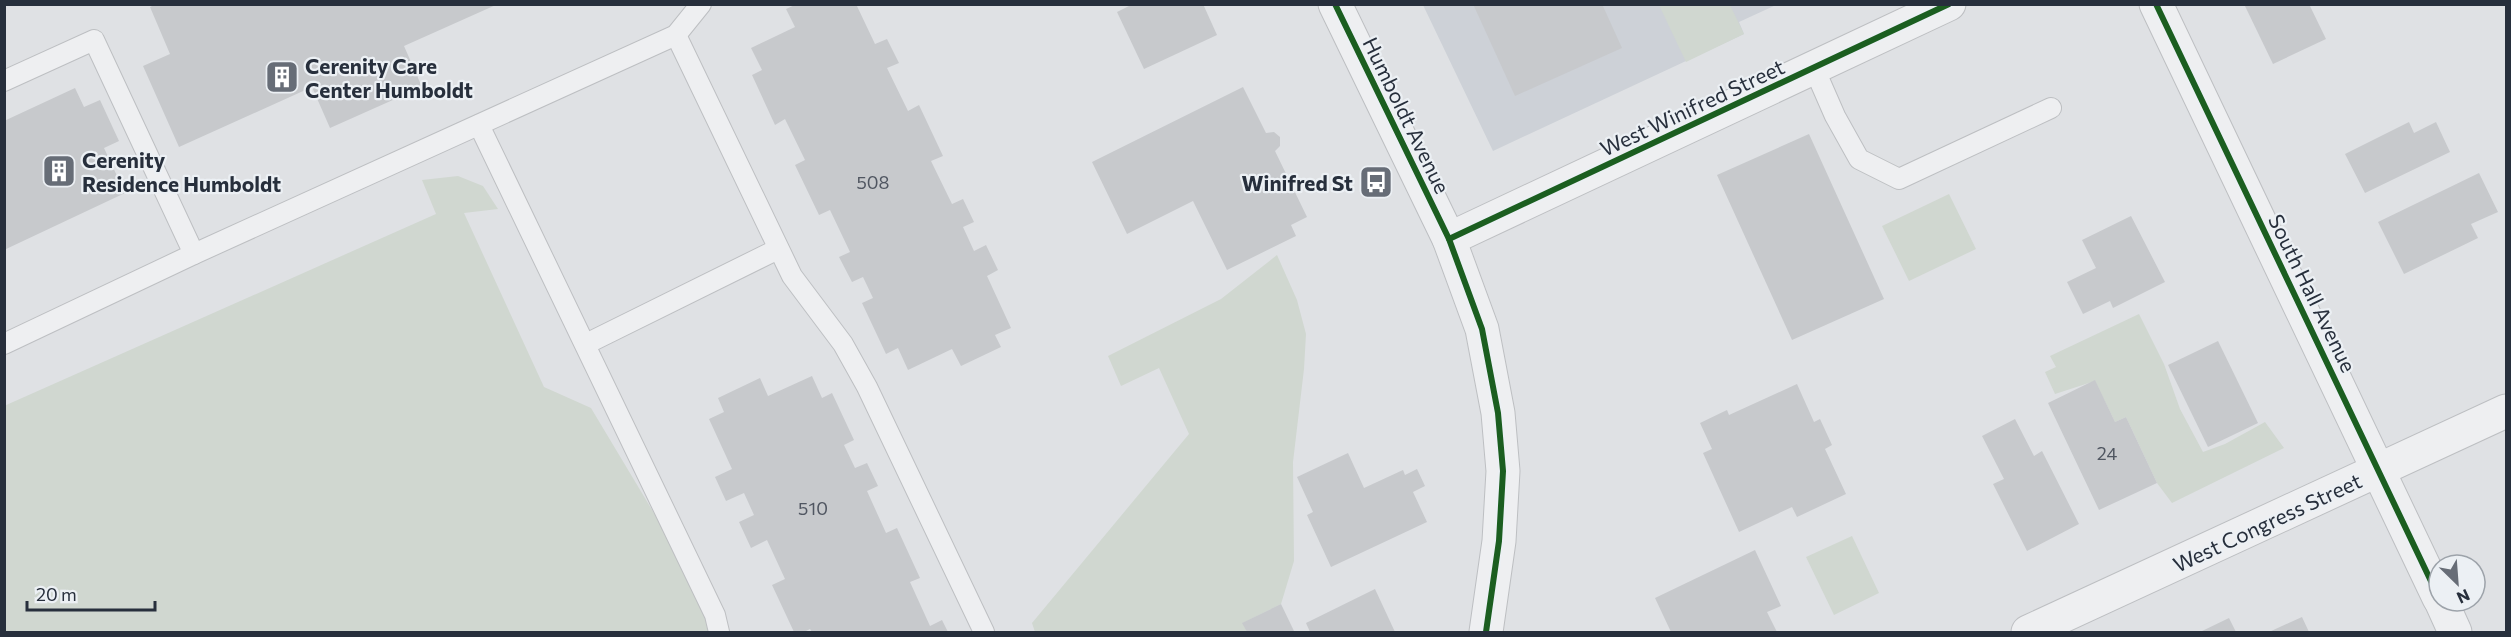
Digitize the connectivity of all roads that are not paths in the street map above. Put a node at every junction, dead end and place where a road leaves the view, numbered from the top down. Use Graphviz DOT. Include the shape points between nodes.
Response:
graph roads {
  1 [pos="701,4"];
  2 [pos="1335,4"];
  3 [pos="1949,4"];
  4 [pos="2156,4"];
  5 [pos="676,35"];
  6 [pos="1814,68"];
  7 [pos="4,81"];
  8 [pos="2051,108"];
  9 [pos="479,125"];
  10 [pos="1449,239"];
  11 [pos="778,249"];
  12 [pos="194,254"];
  13 [pos="4,344"];
  14 [pos="586,344"];
  15 [pos="2506,411"];
  16 [pos="2380,470"];
  17 [pos="2427,571"];
  18 [pos="2446,613"];
  19 [pos="719,633"];
  20 [pos="984,633"];
  21 [pos="1486,633"];
  22 [pos="2028,633"];
  23 [pos="2455,633"];
  1 -- 5 [label="lane"];
  2 -- 10 [label="street, Humboldt Avenue"];
  3 -- 6 [label="street, West Winifred Street"];
  4 -- 16 [label="street, South Hall Avenue"];
  5 -- 9 [label="lane"];
  5 -- 11 [label="lane"];
  6 -- 8 [label="lane" via="1859,159 1899,179"];
  6 -- 10 [label="street, West Winifred Street"];
  7 -- 12 [label="lane" via="94,40"];
  9 -- 12 [label="lane"];
  9 -- 14 [label="lane"];
  10 -- 21 [label="street, Humboldt Avenue" via="1482,329 1501,440 1502,510"];
  11 -- 14 [label="lane"];
  11 -- 20 [label="lane" via="802,292 855,364"];
  12 -- 13 [label="lane"];
  14 -- 19 [label="lane" via="715,615"];
  15 -- 16 [label="street, West Congress Street"];
  16 -- 17 [label="street, South Hall Avenue"];
  16 -- 22 [label="street, West Congress Street"];
  18 -- 23 [label="street, South Hall Avenue"];
}
